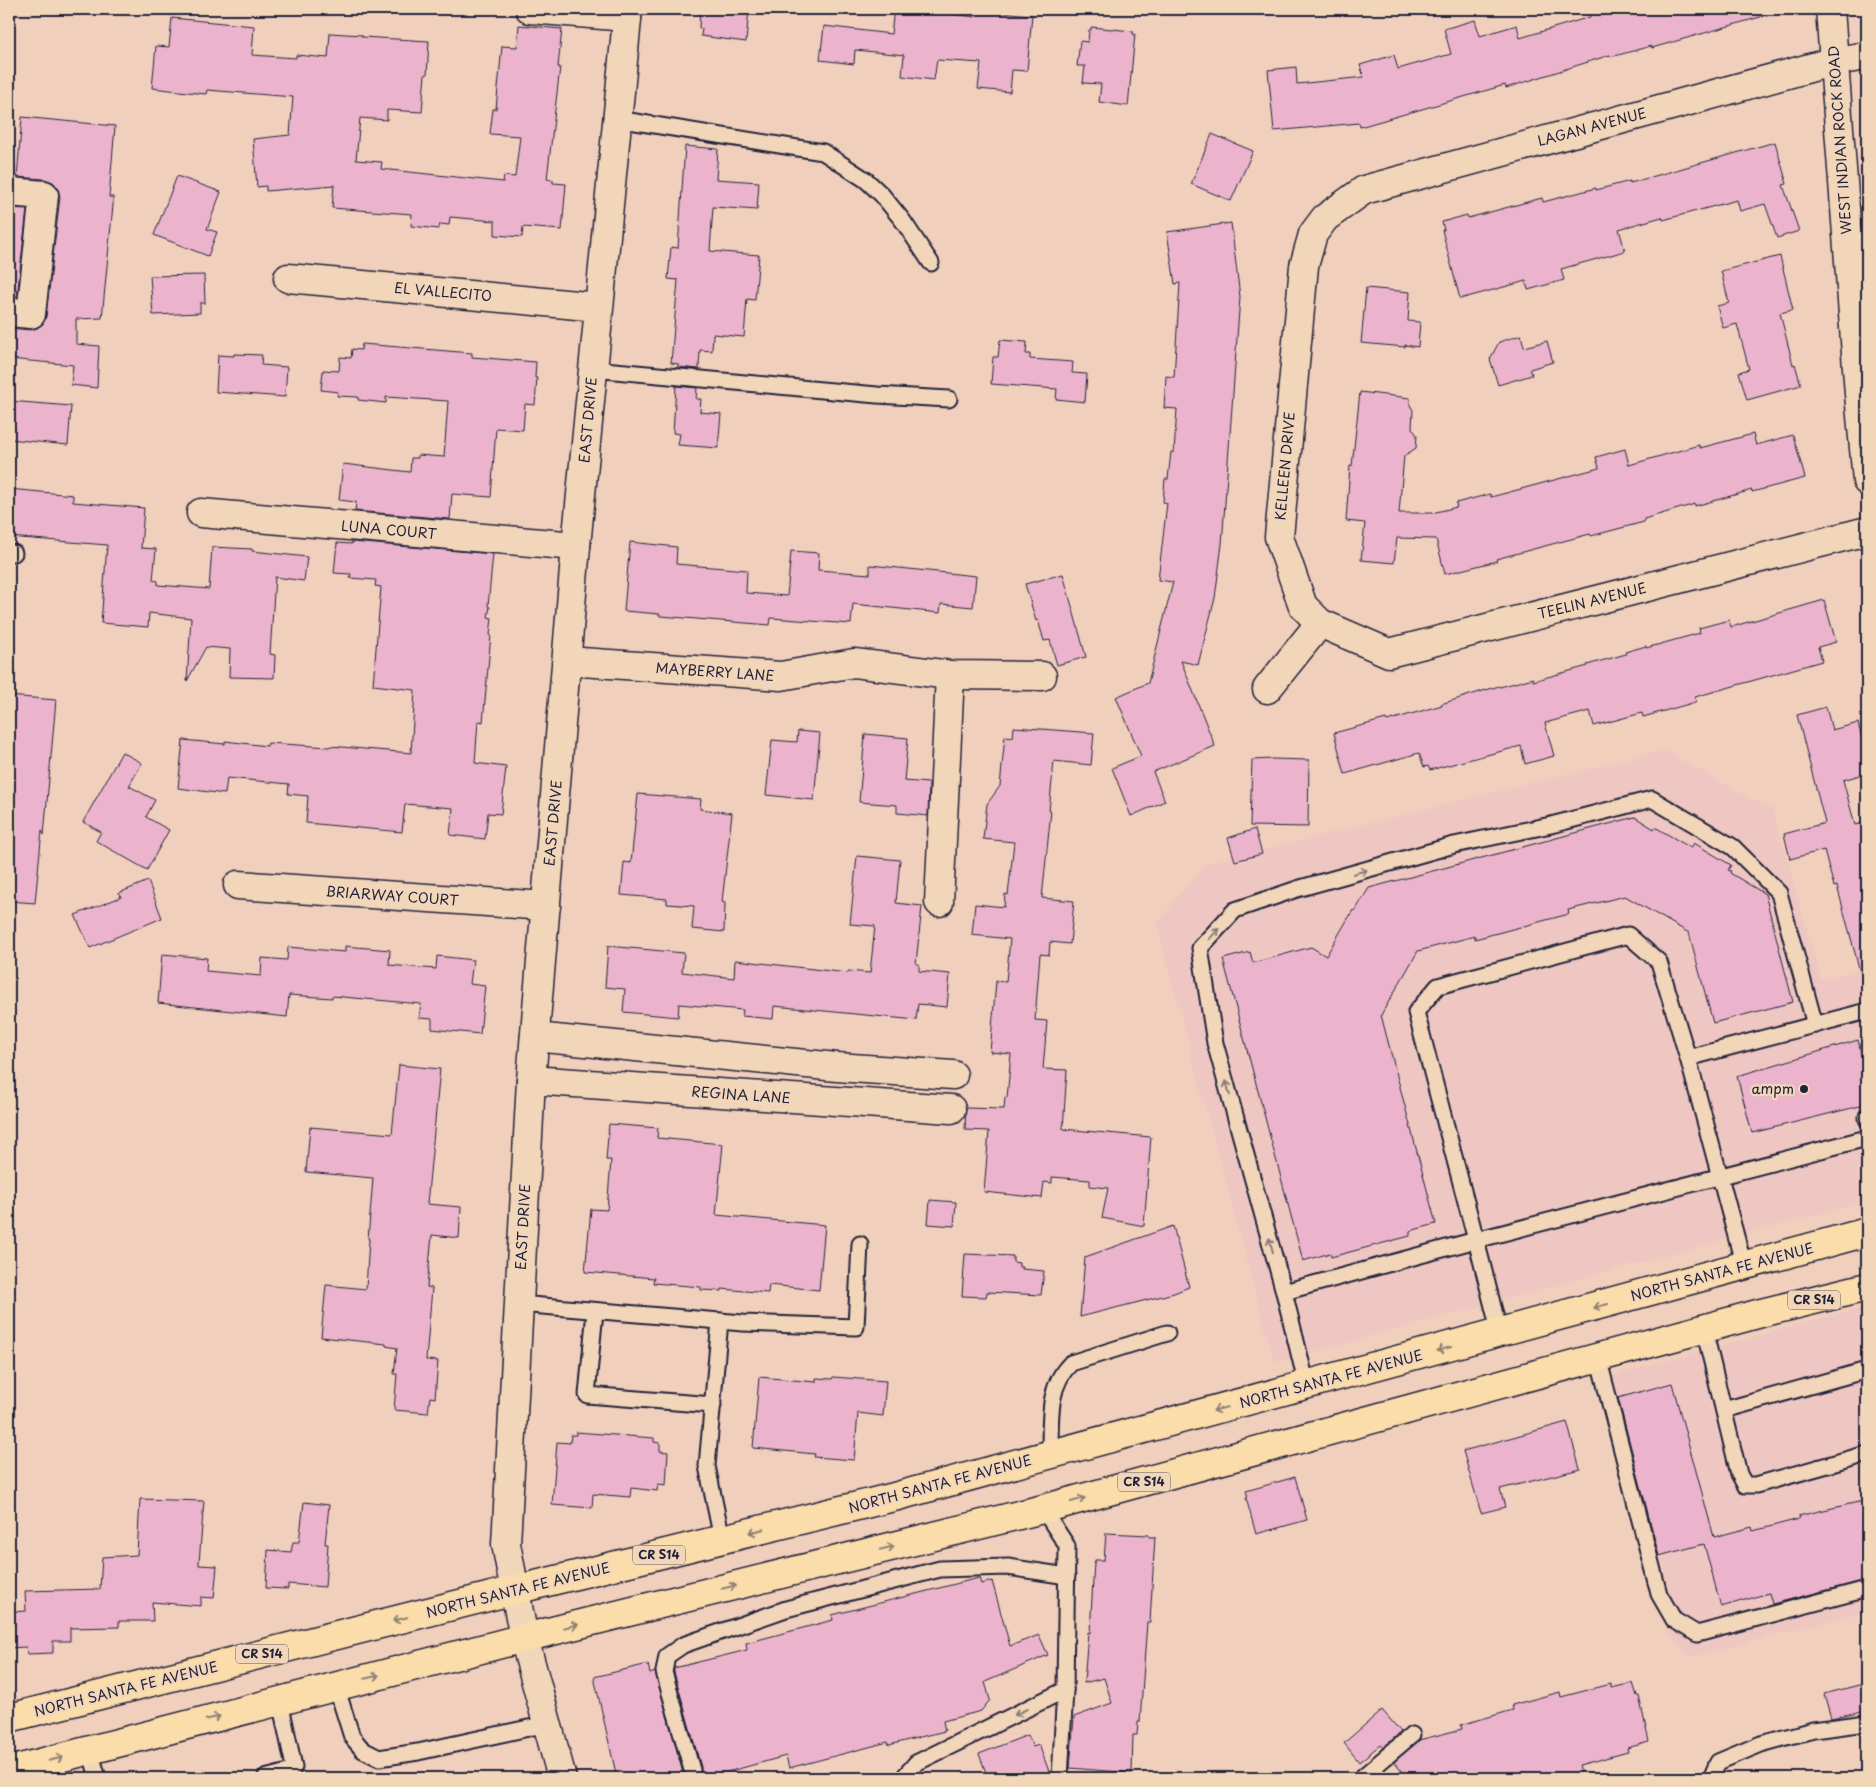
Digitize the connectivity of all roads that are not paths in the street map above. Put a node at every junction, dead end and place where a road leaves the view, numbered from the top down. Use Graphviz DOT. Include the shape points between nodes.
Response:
graph roads {
  1 [pos="530,9"];
  2 [pos="1830,9"];
  3 [pos="627,13"];
  4 [pos="1867,56"];
  5 [pos="1835,61"];
  6 [pos="617,119"];
  7 [pos="9,192"];
  8 [pos="1325,218"];
  9 [pos="931,263"];
  10 [pos="288,278"];
  11 [pos="598,307"];
  12 [pos="9,312"];
  13 [pos="593,369"];
  14 [pos="1863,392"];
  15 [pos="949,399"];
  16 [pos="1867,481"];
  17 [pos="201,513"];
  18 [pos="1867,531"];
  19 [pos="576,546"];
  20 [pos="1320,623"];
  21 [pos="567,661"];
  22 [pos="950,675"];
  23 [pos="1042,676"];
  24 [pos="1267,689"];
  25 [pos="238,886"];
  26 [pos="939,902"];
  27 [pos="546,906"];
  28 [pos="1867,1011"];
  29 [pos="1815,1025"];
  30 [pos="535,1037"];
  31 [pos="1688,1058"];
  32 [pos="953,1075"];
  33 [pos="531,1080"];
  34 [pos="951,1109"];
  35 [pos="1867,1138"];
  36 [pos="1720,1176"];
  37 [pos="1867,1232"];
  38 [pos="1476,1240"];
  39 [pos="860,1244"];
  40 [pos="1744,1266"];
  41 [pos="1867,1287"];
  42 [pos="1284,1292"];
  43 [pos="519,1304"];
  44 [pos="595,1311"];
  45 [pos="720,1321"];
  46 [pos="1704,1329"];
  47 [pos="1167,1333"];
  48 [pos="1500,1334"];
  49 [pos="1598,1357"];
  50 [pos="1867,1370"];
  51 [pos="1307,1386"];
  52 [pos="713,1405"];
  53 [pos="1724,1410"];
  54 [pos="1867,1454"];
  55 [pos="1050,1455"];
  56 [pos="1044,1509"];
  57 [pos="722,1539"];
  58 [pos="1067,1576"];
  59 [pos="1867,1589"];
  60 [pos="515,1590"];
  61 [pos="524,1638"];
  62 [pos="336,1686"];
  63 [pos="1065,1690"];
  64 [pos="280,1701"];
  65 [pos="9,1718"];
  66 [pos="1867,1723"];
  67 [pos="547,1724"];
  68 [pos="1412,1735"];
  69 [pos="90,1750"];
  70 [pos="692,1770"];
  71 [pos="9,1771"];
  72 [pos="1061,1777"];
  73 [pos="98,1778"];
  74 [pos="265,1778"];
  75 [pos="562,1778"];
  76 [pos="903,1778"];
  77 [pos="1361,1778"];
  78 [pos="1711,1778"];
  1 -- 3 [label="street"];
  2 -- 5 [label="street, WEST INDIAN ROCK ROAD"];
  3 -- 6 [label="street, EAST DRIVE"];
  4 -- 5 [label="street, LAGAN AVENUE"];
  5 -- 8 [label="street, LAGAN AVENUE" via="1364,190"];
  5 -- 14 [label="street, WEST INDIAN ROCK ROAD"];
  6 -- 9 [label="lane" via="823,152 866,180 882,195 904,221"];
  6 -- 11 [label="street, EAST DRIVE"];
  7 -- 12 [label="street" via="44,195 31,314"];
  8 -- 20 [label="street, KELLEEN DRIVE" via="1313,234 1304,266 1279,537 1303,606"];
  10 -- 11 [label="street, EL VALLECITO"];
  11 -- 13 [label="street, EAST DRIVE"];
  13 -- 15 [label="lane"];
  13 -- 19 [label="street, EAST DRIVE"];
  14 -- 16 [label="street, WEST INDIAN ROCK ROAD"];
  17 -- 19 [label="street, LUNA COURT"];
  18 -- 20 [label="street, TEELIN AVENUE" via="1389,653"];
  19 -- 21 [label="street, EAST DRIVE"];
  20 -- 24 [label="street"];
  21 -- 22 [label="street, MAYBERRY LANE" via="781,676 854,663"];
  21 -- 27 [label="street, EAST DRIVE"];
  22 -- 23 [label="street, MAYBERRY LANE"];
  22 -- 26 [label="street"];
  25 -- 27 [label="street, BRIARWAY COURT"];
  27 -- 30 [label="street, EAST DRIVE"];
  28 -- 29 [label="lane"];
  29 -- 31 [label="lane"];
  42 -- 29 [label="lane, one-way" via="1215,1043 1200,948 1235,910 1454,845 1652,800 1733,847 1778,893"];
  30 -- 32 [label="street" via="837,1067"];
  30 -- 33 [label="street, EAST DRIVE"];
  31 -- 36 [label="lane"];
  31 -- 38 [label="lane" via="1659,962 1628,935 1438,986 1416,1012"];
  33 -- 34 [label="street, REGINA LANE"];
  33 -- 43 [label="street, EAST DRIVE"];
  35 -- 36 [label="lane"];
  36 -- 38 [label="lane"];
  36 -- 40 [label="lane"];
  37 -- 40 [label="main road, NORTH SANTA FE AVENUE / CR S14"];
  38 -- 42 [label="lane"];
  38 -- 48 [label="lane"];
  39 -- 45 [label="lane" via="856,1327"];
  40 -- 48 [label="main road, NORTH SANTA FE AVENUE / CR S14, one-way"];
  41 -- 46 [label="main road, CR S14"];
  42 -- 51 [label="lane"];
  43 -- 44 [label="lane"];
  43 -- 60 [label="street, EAST DRIVE" via="506,1544"];
  44 -- 45 [label="lane"];
  44 -- 52 [label="lane" via="587,1396"];
  45 -- 52 [label="lane"];
  46 -- 49 [label="main road, CR S14"];
  46 -- 53 [label="lane"];
  47 -- 55 [label="lane" via="1071,1363 1061,1372 1051,1406"];
  48 -- 51 [label="main road, NORTH SANTA FE AVENUE / CR S14, one-way"];
  56 -- 49 [label="main road, CR S14, one-way"];
  49 -- 59 [label="lane" via="1659,1594 1674,1620 1697,1634"];
  50 -- 53 [label="lane"];
  51 -- 55 [label="main road, NORTH SANTA FE AVENUE / CR S14, one-way"];
  52 -- 57 [label="lane" via="707,1466"];
  53 -- 54 [label="lane" via="1739,1474 1745,1485 1756,1485"];
  55 -- 57 [label="main road, NORTH SANTA FE AVENUE / CR S14, one-way"];
  56 -- 58 [label="lane" via="1067,1546"];
  61 -- 56 [label="main road, CR S14, one-way"];
  57 -- 60 [label="main road, NORTH SANTA FE AVENUE / CR S14"];
  58 -- 63 [label="lane"];
  58 -- 70 [label="lane" via="1008,1567 940,1570 786,1609 683,1645 667,1656 664,1672"];
  60 -- 61 [label="street, EAST DRIVE"];
  60 -- 65 [label="main road, NORTH SANTA FE AVENUE / CR S14, one-way"];
  62 -- 61 [label="main road, CR S14, one-way"];
  61 -- 67 [label="street, EAST DRIVE"];
  62 -- 64 [label="main road, CR S14"];
  62 -- 67 [label="lane" via="352,1737 363,1750 379,1758"];
  63 -- 72 [label="lane"];
  63 -- 76 [label="lane, one-way" via="916,1763"];
  69 -- 64 [label="main road, CR S14, one-way"];
  64 -- 74 [label="lane" via="294,1767 292,1771"];
  66 -- 78 [label="lane" via="1813,1730 1762,1744 1718,1762"];
  67 -- 75 [label="street, EAST DRIVE"];
  68 -- 77 [label="lane"];
  71 -- 69 [label="main road, CR S14, one-way"];
  69 -- 73 [label="lane"];
}
